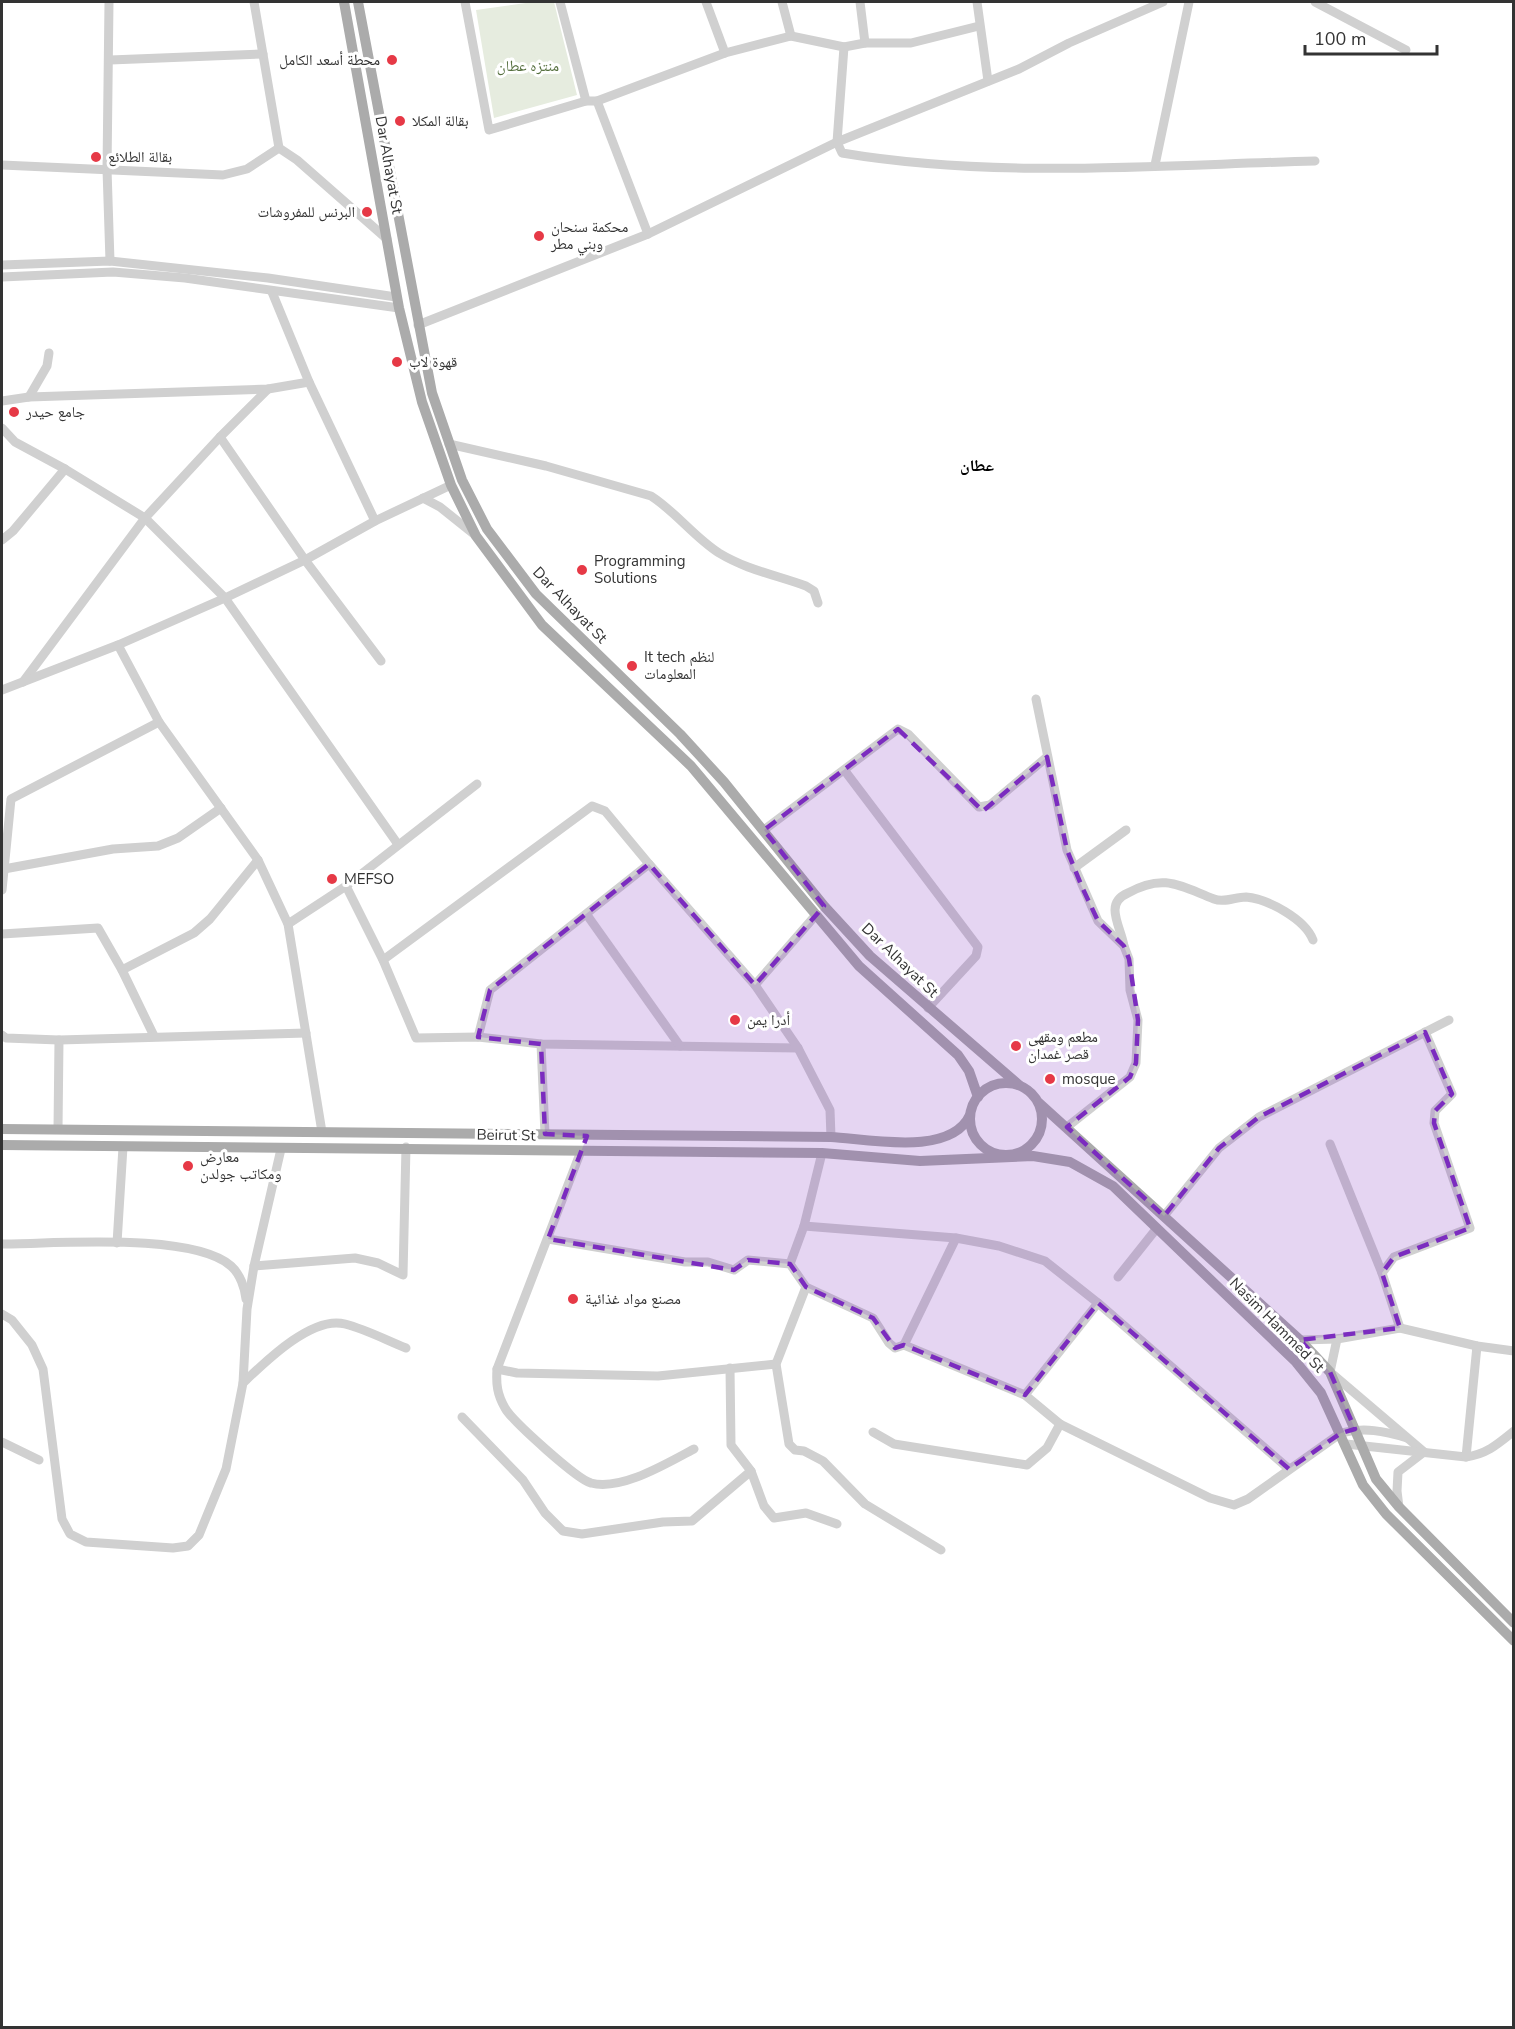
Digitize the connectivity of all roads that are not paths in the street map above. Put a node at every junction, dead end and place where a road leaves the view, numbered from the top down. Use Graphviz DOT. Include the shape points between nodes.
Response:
graph roads {
  1 [pos="109,2"];
  2 [pos="254,2"];
  3 [pos="344,2"];
  4 [pos="358,2"];
  5 [pos="465,2"];
  6 [pos="560,2"];
  7 [pos="706,2"];
  8 [pos="782,2"];
  9 [pos="860,2"];
  10 [pos="977,2"];
  11 [pos="1163,2"];
  12 [pos="1189,2"];
  13 [pos="1315,2"];
  14 [pos="979,26"];
  15 [pos="791,36"];
  16 [pos="865,43"];
  17 [pos="844,47"];
  18 [pos="1406,50"];
  19 [pos="367,51"];
  20 [pos="354,53"];
  21 [pos="725,53"];
  22 [pos="263,54"];
  23 [pos="110,60"];
  24 [pos="988,81"];
  25 [pos="586,101"];
  26 [pos="597,102"];
  27 [pos="837,142"];
  28 [pos="279,148"];
  29 [pos="1316,161"];
  30 [pos="2,165"];
  31 [pos="1155,165"];
  32 [pos="107,169"];
  33 [pos="648,234"];
  34 [pos="387,239"];
  35 [pos="110,261"];
  36 [pos="2,265"];
  37 [pos="2,277"];
  38 [pos="272,292"];
  39 [pos="396,297"];
  40 [pos="399,308"];
  41 [pos="418,325"];
  42 [pos="49,352"];
  43 [pos="426,363"];
  44 [pos="413,365"];
  45 [pos="309,382"];
  46 [pos="268,389"];
  47 [pos="29,397"];
  48 [pos="2,401"];
  49 [pos="2,428"];
  50 [pos="220,437"];
  51 [pos="449,444"];
  52 [pos="65,469"];
  53 [pos="451,485"];
  54 [pos="423,498"];
  55 [pos="145,518"];
  56 [pos="375,521"];
  57 [pos="476,536"];
  58 [pos="2,540"];
  59 [pos="305,560"];
  60 [pos="225,598"];
  61 [pos="818,603"];
  62 [pos="118,645"];
  63 [pos="381,661"];
  64 [pos="23,682"];
  65 [pos="2,690"];
  66 [pos="1036,699"];
  67 [pos="159,722"];
  68 [pos="1047,758"];
  69 [pos="845,771"];
  70 [pos="477,784"];
  71 [pos="221,808"];
  72 [pos="764,830"];
  73 [pos="1126,830"];
  74 [pos="398,843"];
  75 [pos="258,860"];
  76 [pos="649,864"];
  77 [pos="1074,868"];
  78 [pos="4,869"];
  79 [pos="346,886"];
  80 [pos="2,890"];
  81 [pos="825,906"];
  82 [pos="587,915"];
  83 [pos="815,916"];
  84 [pos="288,924"];
  85 [pos="2,934"];
  86 [pos="1312,940"];
  87 [pos="1124,946"];
  88 [pos="383,960"];
  89 [pos="122,970"];
  90 [pos="755,985"];
  91 [pos="928,1008"];
  92 [pos="1449,1020"];
  93 [pos="1425,1032"];
  94 [pos="306,1033"];
  95 [pos="2,1035"];
  96 [pos="154,1036"];
  97 [pos="478,1037"];
  98 [pos="59,1040"];
  99 [pos="542,1044"];
  100 [pos="680,1046"];
  101 [pos="798,1048"];
  102 [pos="1019,1085"];
  103 [pos="978,1097"];
  104 [pos="1039,1103"];
  105 [pos="970,1115"];
  106 [pos="1067,1127"];
  107 [pos="2,1129"];
  108 [pos="58,1129"];
  109 [pos="214,1132"];
  110 [pos="322,1132"];
  111 [pos="544,1134"];
  112 [pos="598,1136"];
  113 [pos="831,1137"];
  114 [pos="1330,1144"];
  115 [pos="2,1145"];
  116 [pos="214,1146"];
  117 [pos="123,1147"];
  118 [pos="406,1147"];
  119 [pos="281,1149"];
  120 [pos="598,1150"];
  121 [pos="581,1152"];
  122 [pos="822,1153"];
  123 [pos="1008,1156"];
  124 [pos="1164,1216"];
  125 [pos="804,1226"];
  126 [pos="1156,1228"];
  127 [pos="956,1238"];
  128 [pos="548,1239"];
  129 [pos="117,1243"];
  130 [pos="2,1245"];
  131 [pos="790,1264"];
  132 [pos="254,1266"];
  133 [pos="1382,1273"];
  134 [pos="1118,1277"];
  135 [pos="806,1287"];
  136 [pos="1098,1304"];
  137 [pos="247,1309"];
  138 [pos="2,1314"];
  139 [pos="1400,1328"];
  140 [pos="1337,1339"];
  141 [pos="1300,1340"];
  142 [pos="904,1345"];
  143 [pos="1477,1346"];
  144 [pos="406,1348"];
  145 [pos="1514,1351"];
  146 [pos="776,1364"];
  147 [pos="730,1368"];
  148 [pos="496,1369"];
  149 [pos="1330,1372"];
  150 [pos="243,1383"];
  151 [pos="1025,1395"];
  152 [pos="462,1417"];
  153 [pos="1060,1424"];
  154 [pos="1355,1429"];
  155 [pos="1514,1431"];
  156 [pos="873,1432"];
  157 [pos="1341,1432"];
  158 [pos="1407,1438"];
  159 [pos="2,1442"];
  160 [pos="1346,1444"];
  161 [pos="1363,1445"];
  162 [pos="694,1449"];
  163 [pos="1424,1452"];
  164 [pos="1467,1457"];
  165 [pos="39,1460"];
  166 [pos="1289,1469"];
  167 [pos="751,1471"];
  168 [pos="1399,1507"];
  169 [pos="837,1524"];
  170 [pos="942,1550"];
  171 [pos="1514,1623"];
  172 [pos="1514,1641"];
  1 -- 23 [label="street"];
  2 -- 22 [label="street"];
  3 -- 20 [label="main road, Dar Alhayat St"];
  4 -- 19 [label="main road, Dar Alhayat St"];
  5 -- 25 [label="street" via="489,130"];
  6 -- 25 [label="street"];
  7 -- 21 [label="street"];
  8 -- 15 [label="street"];
  9 -- 16 [label="street"];
  10 -- 14 [label="street"];
  11 -- 24 [label="street"];
  12 -- 31 [label="street"];
  13 -- 18 [label="street"];
  14 -- 16 [label="street" via="911,43"];
  14 -- 24 [label="street"];
  15 -- 17 [label="street"];
  15 -- 21 [label="street"];
  16 -- 17 [label="street"];
  17 -- 27 [label="street"];
  19 -- 20 [label="main road"];
  19 -- 41 [label="main road, Dar Alhayat St"];
  20 -- 34 [label="main road, Dar Alhayat St"];
  21 -- 26 [label="street"];
  22 -- 23 [label="street"];
  22 -- 28 [label="street"];
  23 -- 32 [label="street"];
  24 -- 27 [label="street"];
  25 -- 26 [label="street"];
  26 -- 33 [label="street"];
  27 -- 31 [label="street" via="842,153 885,160 1025,168"];
  27 -- 33 [label="street"];
  28 -- 32 [label="street" via="247,170 223,175"];
  28 -- 34 [label="street"];
  29 -- 31 [label="street"];
  30 -- 32 [label="street"];
  32 -- 35 [label="street"];
  33 -- 41 [label="street"];
  34 -- 39 [label="main road, Dar Alhayat St"];
  35 -- 36 [label="street"];
  35 -- 39 [label="street"];
  37 -- 38 [label="street" via="113,272 185,278"];
  38 -- 40 [label="street"];
  38 -- 45 [label="street"];
  39 -- 40 [label="main road, Dar Alhayat St"];
  40 -- 44 [label="main road, Dar Alhayat St"];
  41 -- 43 [label="main road, Dar Alhayat St"];
  42 -- 47 [label="street"];
  43 -- 44 [label="main road"];
  43 -- 51 [label="main road, Dar Alhayat St"];
  44 -- 53 [label="main road, Dar Alhayat St"];
  45 -- 46 [label="street"];
  45 -- 56 [label="street"];
  46 -- 47 [label="street"];
  46 -- 50 [label="street"];
  47 -- 48 [label="street"];
  49 -- 52 [label="street" via="15,442"];
  50 -- 55 [label="street"];
  50 -- 59 [label="street"];
  51 -- 61 [label="street" via="651,496 717,552 750,569 806,586 814,591"];
  51 -- 72 [label="main road, Dar Alhayat St" via="473,505 515,569 680,734"];
  52 -- 55 [label="street"];
  52 -- 58 [label="street"];
  53 -- 54 [label="street"];
  53 -- 57 [label="main road, Dar Alhayat St"];
  54 -- 56 [label="street"];
  54 -- 57 [label="street"];
  55 -- 60 [label="street"];
  55 -- 64 [label="street"];
  56 -- 59 [label="street"];
  57 -- 83 [label="main road, Dar Alhayat St" via="542,626 691,766"];
  59 -- 60 [label="street"];
  59 -- 63 [label="street"];
  60 -- 62 [label="street"];
  60 -- 74 [label="street"];
  62 -- 64 [label="street"];
  62 -- 67 [label="street"];
  64 -- 65 [label="street"];
  66 -- 68 [label="street"];
  67 -- 71 [label="street"];
  67 -- 78 [label="street" via="11,799"];
  68 -- 69 [label="street" via="984,808 909,734 898,729"];
  68 -- 77 [label="street"];
  69 -- 72 [label="street"];
  69 -- 91 [label="street" via="978,947 976,956"];
  70 -- 74 [label="street"];
  71 -- 75 [label="street"];
  71 -- 78 [label="street" via="178,838 158,846 113,849"];
  72 -- 81 [label="main road, Dar Alhayat St"];
  73 -- 77 [label="street"];
  74 -- 79 [label="street"];
  75 -- 84 [label="street"];
  75 -- 89 [label="street" via="194,933"];
  76 -- 82 [label="street"];
  76 -- 88 [label="street" via="605,811 592,806"];
  76 -- 90 [label="street"];
  77 -- 87 [label="street" via="1098,921"];
  78 -- 80 [label="street"];
  79 -- 84 [label="street"];
  79 -- 88 [label="street"];
  81 -- 83 [label="main road"];
  81 -- 91 [label="main road, Dar Alhayat St" via="870,956"];
  82 -- 97 [label="street" via="490,990"];
  82 -- 100 [label="street"];
  83 -- 90 [label="street"];
  83 -- 103 [label="main road, Dar Alhayat St" via="859,966 958,1055 969,1071"];
  84 -- 94 [label="street"];
  85 -- 89 [label="street" via="98,928"];
  86 -- 87 [label="street" via="1299,919 1249,897 1221,901 1191,888 1151,882 1116,903"];
  87 -- 106 [label="street" via="1137,1020 1136,1064 1130,1077"];
  88 -- 97 [label="street" via="416,1038"];
  89 -- 96 [label="street"];
  90 -- 101 [label="street"];
  91 -- 102 [label="main road, Dar Alhayat St"];
  92 -- 93 [label="street"];
  93 -- 124 [label="street" via="1259,1117 1220,1148"];
  93 -- 133 [label="street" via="1452,1094 1435,1111 1434,1124 1470,1228 1394,1257"];
  94 -- 96 [label="street"];
  94 -- 110 [label="street"];
  95 -- 98 [label="street"];
  96 -- 98 [label="street"];
  97 -- 99 [label="street"];
  98 -- 108 [label="street"];
  99 -- 100 [label="street"];
  99 -- 111 [label="street"];
  100 -- 101 [label="street"];
  101 -- 113 [label="street" via="830,1110"];
  102 -- 103 [label="main road" via="996,1084"];
  102 -- 104 [label="main road"];
  103 -- 105 [label="main road"];
  104 -- 106 [label="main road, Nasim Hammed St"];
  104 -- 123 [label="main road" via="1042,1126 1037,1137 1030,1146"];
  105 -- 113 [label="main road, Beirut St" via="967,1124 939,1140"];
  105 -- 123 [label="main road" via="971,1128 981,1143"];
  106 -- 124 [label="main road, Nasim Hammed St"];
  107 -- 108 [label="main road, Beirut St"];
  108 -- 109 [label="main road, Beirut St"];
  109 -- 110 [label="main road, Beirut St"];
  109 -- 116 [label="main road"];
  110 -- 111 [label="main road, Beirut St"];
  111 -- 112 [label="main road, Beirut St"];
  112 -- 113 [label="main road, Beirut St"];
  112 -- 120 [label="main road"];
  114 -- 133 [label="street"];
  115 -- 117 [label="main road, Beirut St"];
  116 -- 117 [label="main road, Beirut St"];
  116 -- 119 [label="main road, Beirut St"];
  117 -- 129 [label="street"];
  118 -- 119 [label="main road, Beirut St"];
  118 -- 121 [label="main road, Beirut St"];
  118 -- 132 [label="street" via="403,1275 355,1258"];
  119 -- 132 [label="street"];
  120 -- 121 [label="main road, Beirut St"];
  120 -- 122 [label="main road, Beirut St"];
  121 -- 128 [label="street"];
  122 -- 123 [label="main road, Beirut St" via="920,1161"];
  122 -- 125 [label="street"];
  123 -- 126 [label="main road, Nasim Hammed St" via="1034,1155 1070,1162 1113,1186"];
  124 -- 141 [label="main road, Nasim Hammed St"];
  125 -- 127 [label="street"];
  125 -- 131 [label="street"];
  126 -- 134 [label="street"];
  126 -- 157 [label="main road, Nasim Hammed St" via="1296,1362 1321,1393"];
  127 -- 136 [label="street" via="999,1246 1045,1261"];
  127 -- 142 [label="street"];
  128 -- 131 [label="street" via="685,1262 708,1262 734,1270 748,1260"];
  128 -- 148 [label="street"];
  129 -- 130 [label="street"];
  129 -- 137 [label="street" via="184,1247 223,1261 240,1278"];
  131 -- 135 [label="street"];
  132 -- 137 [label="street"];
  133 -- 139 [label="street"];
  135 -- 142 [label="street" via="873,1318 889,1343 895,1348"];
  135 -- 146 [label="street"];
  136 -- 151 [label="street"];
  136 -- 166 [label="street"];
  137 -- 150 [label="street"];
  138 -- 150 [label="street" via="12,1320 32,1345 43,1369 62,1519 70,1534 86,1542 173,1548 188,1546 199,1535 226,1470"];
  139 -- 140 [label="street"];
  139 -- 143 [label="street"];
  140 -- 141 [label="street"];
  140 -- 149 [label="street"];
  141 -- 149 [label="main road, Nasim Hammed St"];
  142 -- 151 [label="street"];
  143 -- 145 [label="street"];
  143 -- 164 [label="street"];
  144 -- 150 [label="street" via="343,1323 326,1324 286,1344"];
  146 -- 147 [label="street"];
  146 -- 170 [label="street" via="792,1448 823,1461 865,1504"];
  147 -- 148 [label="street" via="658,1376 517,1373"];
  147 -- 167 [label="street" via="731,1445"];
  148 -- 162 [label="street" via="495,1387 506,1410 590,1484 615,1483 649,1473"];
  149 -- 154 [label="main road, Nasim Hammed St"];
  149 -- 158 [label="street"];
  151 -- 153 [label="street"];
  152 -- 167 [label="street" via="523,1480 545,1513 564,1531 582,1534 692,1521"];
  153 -- 156 [label="street" via="1047,1448 1027,1465 894,1444"];
  153 -- 166 [label="street" via="1210,1498 1234,1505"];
  154 -- 157 [label="street"];
  154 -- 158 [label="street"];
  154 -- 161 [label="main road, Nasim Hammed St"];
  155 -- 164 [label="street" via="1493,1449"];
  157 -- 160 [label="main road, Nasim Hammed St"];
  157 -- 166 [label="street"];
  158 -- 163 [label="street"];
  159 -- 165 [label="street"];
  160 -- 161 [label="street"];
  160 -- 172 [label="main road, Nasim Hammed St" via="1363,1485 1386,1514"];
  161 -- 163 [label="street"];
  161 -- 168 [label="main road, Nasim Hammed St" via="1376,1479"];
  163 -- 164 [label="street"];
  163 -- 168 [label="street" via="1398,1472"];
  167 -- 169 [label="street" via="764,1506 774,1518 806,1513"];
  168 -- 171 [label="main road, Nasim Hammed St"];
}
